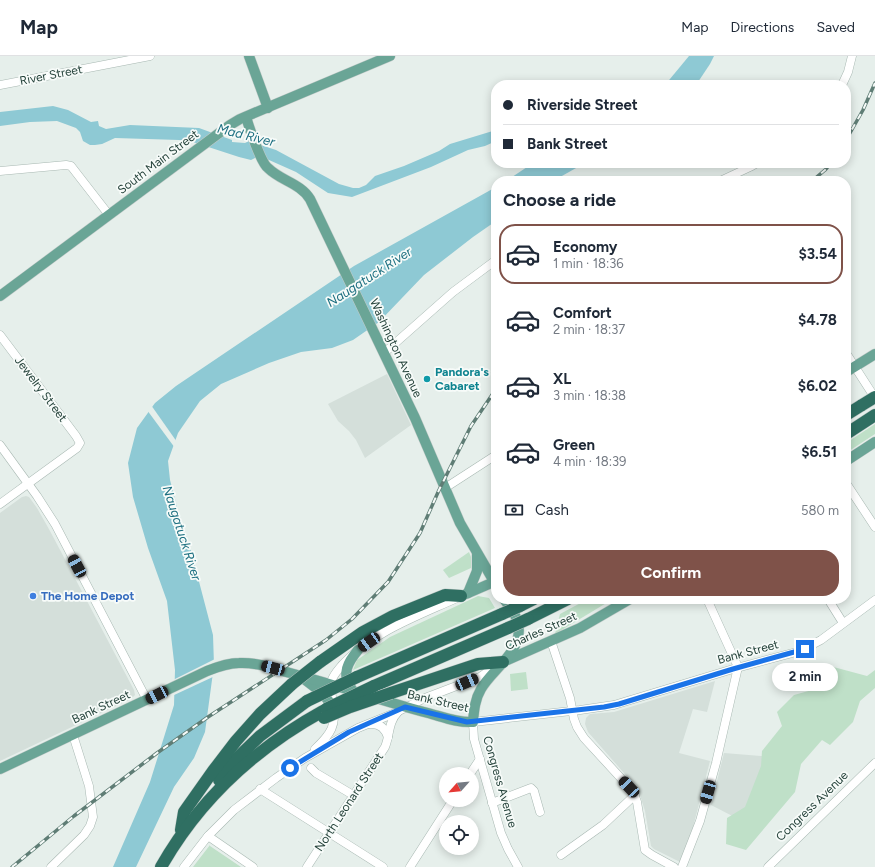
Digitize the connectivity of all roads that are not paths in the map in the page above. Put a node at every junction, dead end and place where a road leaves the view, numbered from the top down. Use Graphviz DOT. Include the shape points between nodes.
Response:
graph roads {
  1 [pos="150,56"];
  2 [pos="249,56"];
  3 [pos="390,56"];
  4 [pos="852,56"];
  5 [pos="844,80"];
  6 [pos="0,85"];
  7 [pos="268,108"];
  8 [pos="246,117"];
  9 [pos="748,168"];
  10 [pos="0,171"];
  11 [pos="731,176"];
  12 [pos="109,215"];
  13 [pos="491,264"];
  14 [pos="0,296"];
  15 [pos="0,335"];
  16 [pos="384,353"];
  17 [pos="875,354"];
  18 [pos="851,361"];
  19 [pos="855,367"];
  20 [pos="851,369"];
  21 [pos="875,397"];
  22 [pos="851,413"];
  23 [pos="873,416"];
  24 [pos="851,431"];
  25 [pos="875,442"];
  26 [pos="0,445"];
  27 [pos="491,458"];
  28 [pos="851,458"];
  29 [pos="28,484"];
  30 [pos="445,488"];
  31 [pos="851,491"];
  32 [pos="0,504"];
  33 [pos="875,527"];
  34 [pos="475,550"];
  35 [pos="491,576"];
  36 [pos="491,584"];
  37 [pos="465,594"];
  38 [pos="875,600"];
  39 [pos="507,604"];
  40 [pos="524,604"];
  41 [pos="558,604"];
  42 [pos="621,604"];
  43 [pos="710,604"];
  44 [pos="831,604"];
  45 [pos="843,624"];
  46 [pos="551,641"];
  47 [pos="358,650"];
  48 [pos="503,662"];
  49 [pos="738,668"];
  50 [pos="295,679"];
  51 [pos="331,684"];
  52 [pos="356,692"];
  53 [pos="147,700"];
  54 [pos="402,709"];
  55 [pos="572,711"];
  56 [pos="327,712"];
  57 [pos="473,722"];
  58 [pos="367,724"];
  59 [pos="74,735"];
  60 [pos="388,737"];
  61 [pos="305,758"];
  62 [pos="480,759"];
  63 [pos="875,763"];
  64 [pos="475,767"];
  65 [pos="311,768"];
  66 [pos="0,769"];
  67 [pos="260,790"];
  68 [pos="354,795"];
  69 [pos="635,795"];
  70 [pos="492,803"];
  71 [pos="449,807"];
  72 [pos="540,812"];
  73 [pos="181,830"];
  74 [pos="329,833"];
  75 [pos="208,836"];
  76 [pos="561,856"];
  77 [pos="664,862"];
  78 [pos="51,867"];
  79 [pos="158,867"];
  80 [pos="161,867"];
  81 [pos="184,867"];
  82 [pos="252,867"];
  83 [pos="308,867"];
  84 [pos="383,867"];
  85 [pos="410,867"];
  86 [pos="518,867"];
  87 [pos="657,867"];
  88 [pos="674,867"];
  89 [pos="682,867"];
  90 [pos="768,867"];
  1 -- 6 [label="street, River Street"];
  2 -- 7 [label="main road"];
  3 -- 7 [label="main road, South Main Street"];
  4 -- 5 [label="street"];
  7 -- 8 [label="main road, South Main Street"];
  8 -- 12 [label="main road, South Main Street" via="216,134"];
  8 -- 16 [label="main road, Washington Avenue" via="269,170 308,195"];
  9 -- 11 [label="street"];
  10 -- 12 [label="street" via="71,166"];
  12 -- 14 [label="main road, South Main Street"];
  13 -- 16 [label="street" via="453,292"];
  15 -- 29 [label="street, Jewelry Street" via="80,443 77,448"];
  16 -- 30 [label="main road, Washington Avenue"];
  17 -- 19 [label="main road"];
  18 -- 19 [label="street"];
  19 -- 20 [label="main road"];
  19 -- 21 [label="street"];
  21 -- 22 [label="highway, bridge"];
  23 -- 24 [label="highway"];
  25 -- 28 [label="main road"];
  26 -- 29 [label="street"];
  27 -- 30 [label="street"];
  29 -- 32 [label="street"];
  29 -- 53 [label="street" via="62,537"];
  30 -- 34 [label="main road, Washington Avenue"];
  31 -- 33 [label="street"];
  34 -- 35 [label="main road, Washington Avenue"];
  34 -- 37 [label="main road" via="478,560 477,571"];
  36 -- 37 [label="main road"];
  37 -- 47 [label="street" via="393,627"];
  37 -- 50 [label="highway, bridge" via="446,595 393,616 363,632"];
  38 -- 45 [label="street, Bank Street"];
  39 -- 48 [label="main road" via="517,618 519,631 514,647"];
  40 -- 73 [label="highway, bridge" via="307,701 260,736 238,757"];
  41 -- 56 [label="highway, bridge" via="374,686"];
  42 -- 46 [label="main road, Charles Street"];
  43 -- 49 [label="street"];
  44 -- 45 [label="street"];
  45 -- 49 [label="street, Bank Street" via="800,651"];
  46 -- 48 [label="main road, Charles Street"];
  46 -- 55 [label="street"];
  47 -- 51 [label="street" via="335,674"];
  47 -- 52 [label="main road" via="349,663 346,676 347,682"];
  48 -- 54 [label="street" via="480,677"];
  48 -- 56 [label="highway, bridge" via="478,664 350,707"];
  48 -- 57 [label="main road, Congress Avenue" via="478,693"];
  49 -- 55 [label="street, Bank Street" via="619,704"];
  49 -- 89 [label="street" via="700,821"];
  50 -- 51 [label="main road, Bank Street"];
  50 -- 53 [label="main road, Bank Street" via="260,665 233,663 216,668"];
  50 -- 56 [label="main road" via="321,692"];
  50 -- 73 [label="highway" via="260,714 213,771 184,812"];
  51 -- 52 [label="main road, Bank Street"];
  51 -- 56 [label="street"];
  52 -- 54 [label="main road, Bank Street"];
  53 -- 59 [label="main road, Bank Street"];
  54 -- 57 [label="main road, Bank Street"];
  54 -- 58 [label="street"];
  54 -- 60 [label="street, North Leonard Street" via="392,720"];
  55 -- 57 [label="street, Bank Street"];
  55 -- 69 [label="street" via="580,733"];
  56 -- 61 [label="street" via="334,723 330,733"];
  56 -- 80 [label="highway" via="268,747 242,767 189,824"];
  57 -- 62 [label="street, Congress Avenue" via="473,734"];
  58 -- 60 [label="street" via="378,724"];
  58 -- 61 [label="street"];
  59 -- 66 [label="main road, Bank Street"];
  59 -- 78 [label="street" via="89,786 93,817 84,835"];
  60 -- 68 [label="street, North Leonard Street" via="385,747"];
  61 -- 67 [label="street"];
  62 -- 64 [label="street"];
  62 -- 70 [label="street, Congress Avenue"];
  63 -- 90 [label="street, Congress Avenue"];
  65 -- 68 [label="street"];
  67 -- 74 [label="street"];
  67 -- 75 [label="street" via="234,810"];
  68 -- 74 [label="street, North Leonard Street"];
  69 -- 76 [label="street" via="603,825"];
  69 -- 77 [label="street" via="644,848"];
  70 -- 72 [label="street" via="531,788"];
  70 -- 86 [label="street, Congress Avenue" via="504,842"];
  71 -- 85 [label="street"];
  73 -- 79 [label="highway"];
  74 -- 83 [label="street, North Leonard Street"];
  74 -- 84 [label="street"];
  75 -- 81 [label="street"];
  75 -- 82 [label="street"];
  77 -- 87 [label="street"];
  77 -- 88 [label="street"];
}
